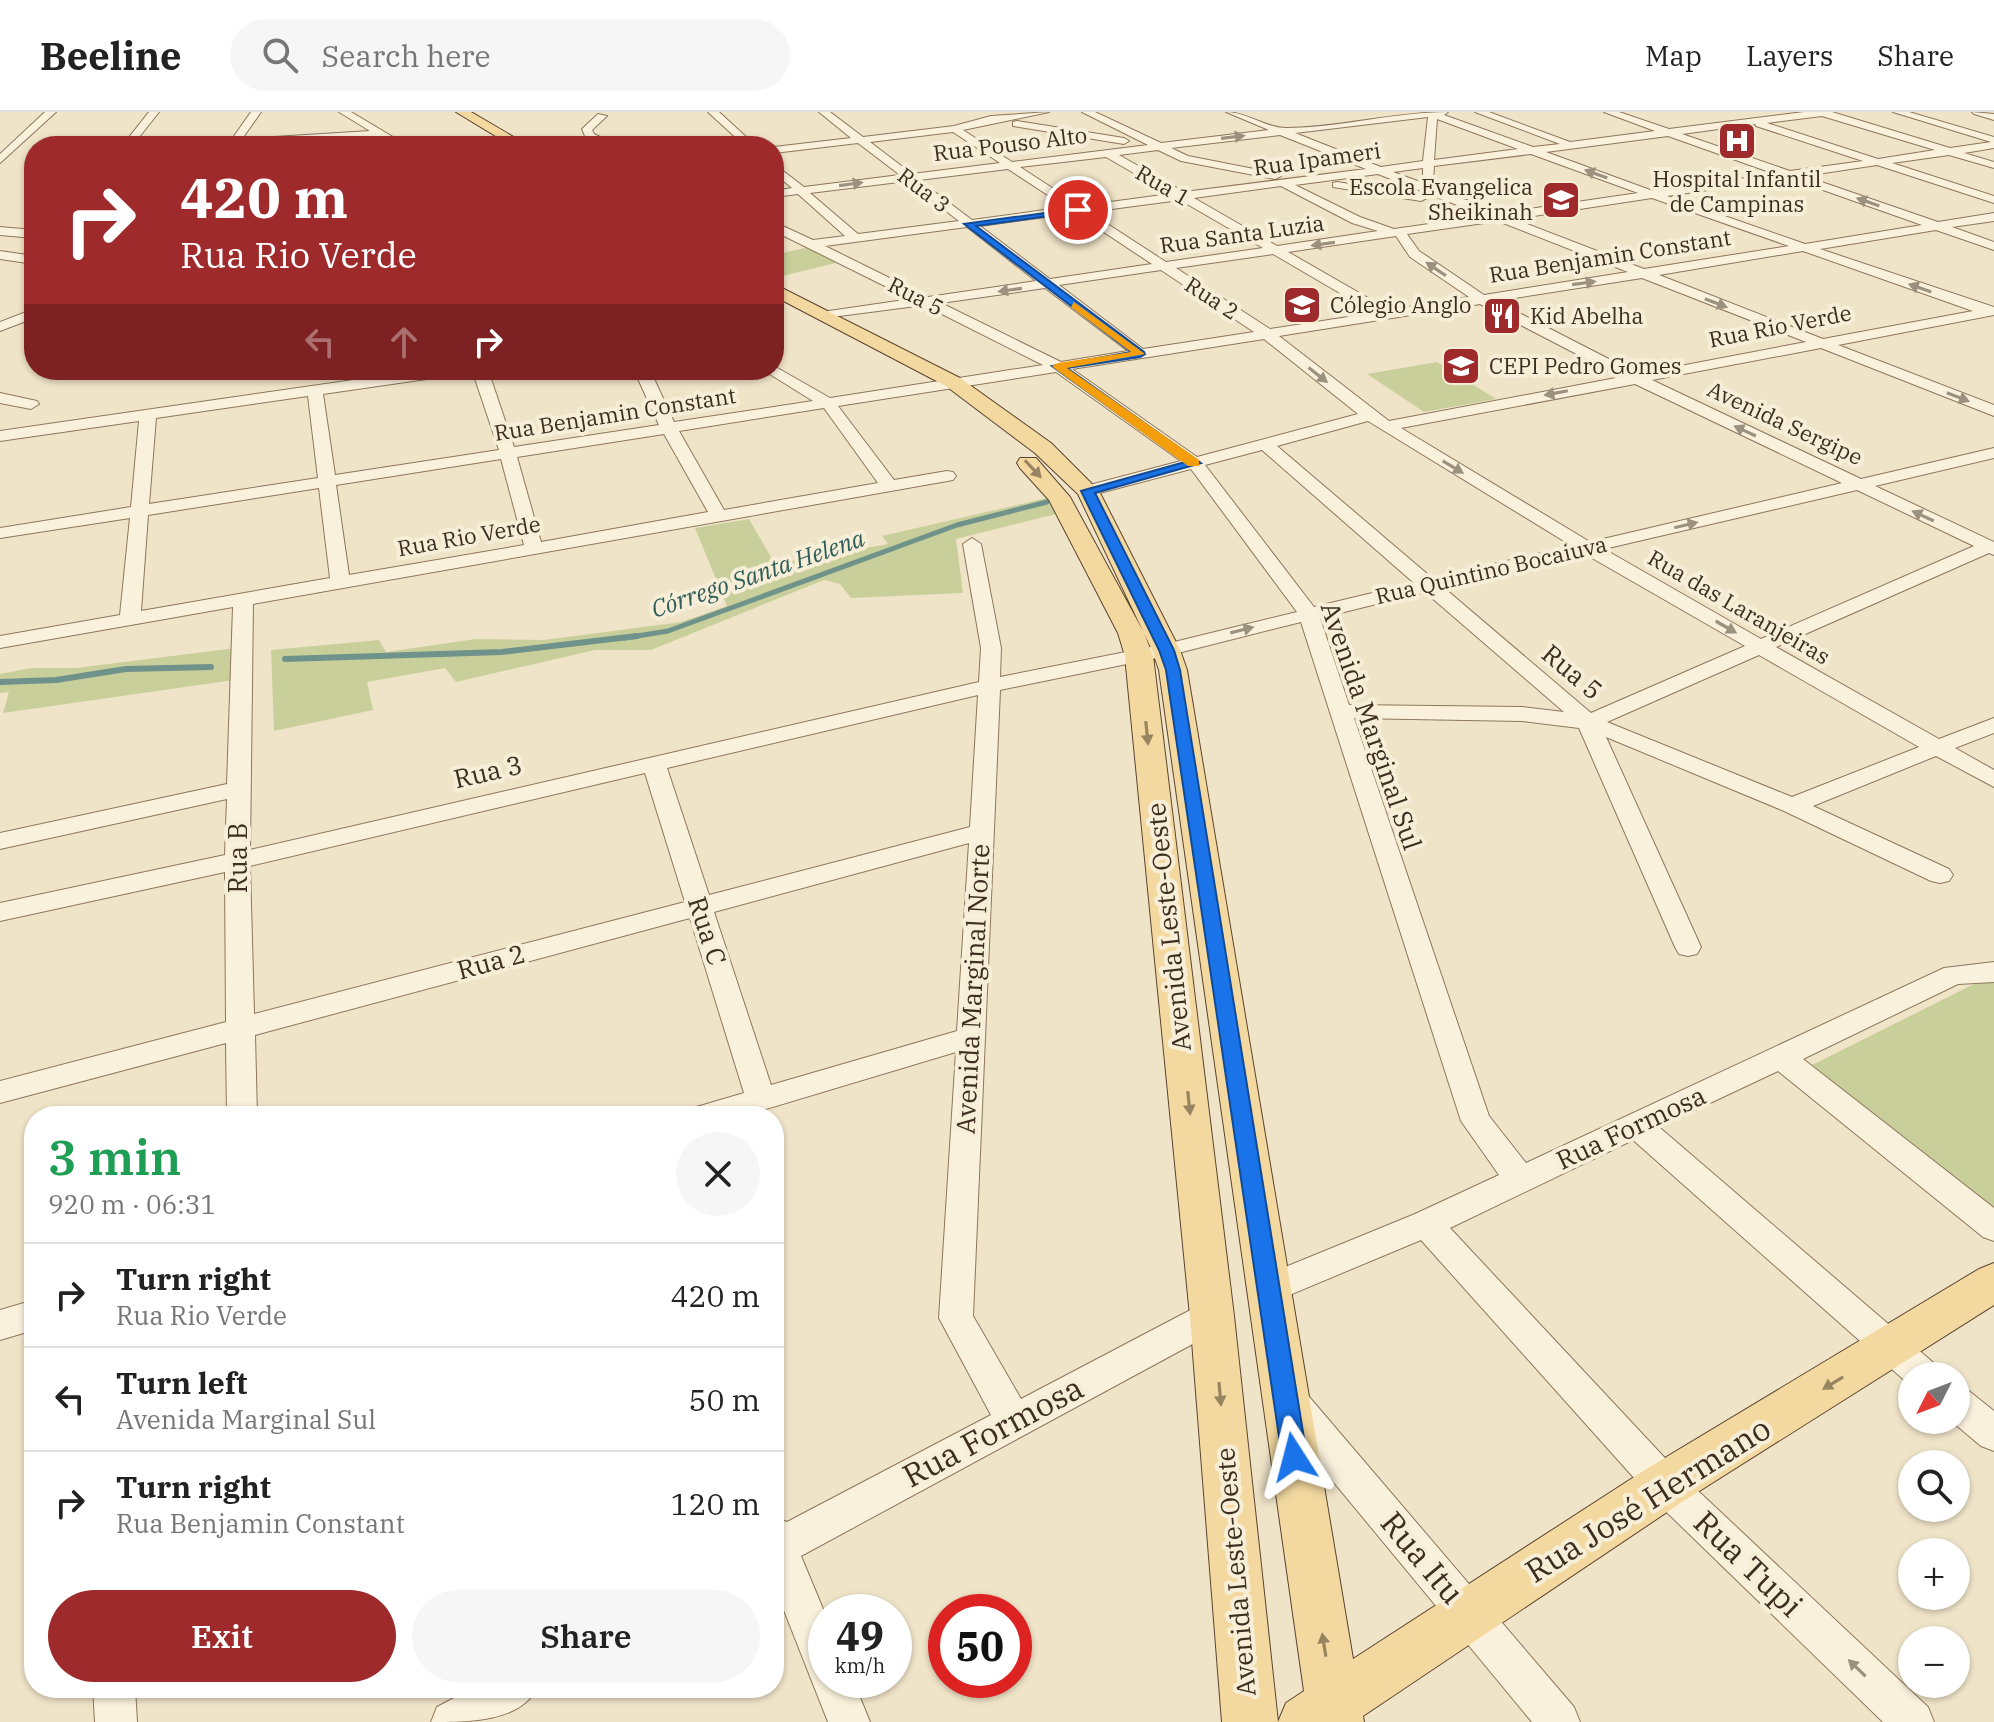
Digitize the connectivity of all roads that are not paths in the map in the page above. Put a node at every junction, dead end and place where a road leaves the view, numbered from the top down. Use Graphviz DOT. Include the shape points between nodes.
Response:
graph roads {
  1 [pos="51,112"];
  2 [pos="154,112"];
  3 [pos="256,112"];
  4 [pos="344,112"];
  5 [pos="713,112"];
  6 [pos="824,112"];
  7 [pos="1044,112"];
  8 [pos="1087,112"];
  9 [pos="1231,112"];
  10 [pos="1434,112"];
  11 [pos="1480,112"];
  12 [pos="1609,112"];
  13 [pos="1722,112"];
  14 [pos="1823,112"];
  15 [pos="1898,112"];
  16 [pos="1977,112"];
  17 [pos="594,114"];
  18 [pos="961,114"];
  19 [pos="457,115"];
  20 [pos="1994,117"];
  21 [pos="991,119"];
  22 [pos="1752,122"];
  23 [pos="955,129"];
  24 [pos="1279,132"];
  25 [pos="1669,133"];
  26 [pos="381,134"];
  27 [pos="25,136"];
  28 [pos="135,136"];
  29 [pos="239,136"];
  30 [pos="351,136"];
  31 [pos="385,136"];
  32 [pos="485,136"];
  33 [pos="501,136"];
  34 [pos="590,136"];
  35 [pos="740,136"];
  36 [pos="1136,136"];
  37 [pos="24,137"];
  38 [pos="857,140"];
  39 [pos="1116,140"];
  40 [pos="1994,142"];
  41 [pos="1572,145"];
  42 [pos="1156,146"];
  43 [pos="784,149"];
  44 [pos="1529,150"];
  45 [pos="1106,152"];
  46 [pos="1949,152"];
  47 [pos="20,154"];
  48 [pos="2,157"];
  49 [pos="1877,162"];
  50 [pos="1010,164"];
  51 [pos="1428,164"];
  52 [pos="1994,165"];
  53 [pos="1379,170"];
  54 [pos="1791,175"];
  55 [pos="784,176"];
  56 [pos="906,177"];
  57 [pos="1307,181"];
  58 [pos="1285,184"];
  59 [pos="801,191"];
  60 [pos="784,193"];
  61 [pos="1653,195"];
  62 [pos="1183,196"];
  63 [pos="1423,198"];
  64 [pos="1994,200"];
  65 [pos="1078,210"];
  66 [pos="1994,217"];
  67 [pos="1499,218"];
  68 [pos="968,224"];
  69 [pos="1936,226"];
  70 [pos="1437,228"];
  71 [pos="0,231"];
  72 [pos="784,231"];
  73 [pos="24,233"];
  74 [pos="1400,233"];
  75 [pos="24,236"];
  76 [pos="856,239"];
  77 [pos="0,244"];
  78 [pos="812,244"];
  79 [pos="1994,246"];
  80 [pos="1805,247"];
  81 [pos="1276,251"];
  82 [pos="0,255"];
  83 [pos="24,259"];
  84 [pos="1852,264"];
  85 [pos="1165,267"];
  86 [pos="1822,271"];
  87 [pos="1643,274"];
  88 [pos="1892,278"];
  89 [pos="1048,284"];
  90 [pos="1861,286"];
  91 [pos="784,294"];
  92 [pos="1479,298"];
  93 [pos="927,302"];
  94 [pos="784,307"];
  95 [pos="1992,312"];
  96 [pos="1386,314"];
  97 [pos="829,315"];
  98 [pos="0,317"];
  99 [pos="24,317"];
  100 [pos="17,320"];
  101 [pos="24,321"];
  102 [pos="0,327"];
  103 [pos="1267,334"];
  104 [pos="1818,343"];
  105 [pos="1140,354"];
  106 [pos="1058,366"];
  107 [pos="784,377"];
  108 [pos="1633,377"];
  109 [pos="384,380"];
  110 [pos="483,380"];
  111 [pos="647,380"];
  112 [pos="953,382"];
  113 [pos="928,386"];
  114 [pos="315,390"];
  115 [pos="0,398"];
  116 [pos="828,403"];
  117 [pos="31,404"];
  118 [pos="1994,411"];
  119 [pos="148,415"];
  120 [pos="1378,421"];
  121 [pos="669,428"];
  122 [pos="0,436"];
  123 [pos="1266,445"];
  124 [pos="508,453"];
  125 [pos="1994,453"];
  126 [pos="1195,463"];
  127 [pos="947,476"];
  128 [pos="327,481"];
  129 [pos="1859,485"];
  130 [pos="889,486"];
  131 [pos="1088,491"];
  132 [pos="138,511"];
  133 [pos="719,516"];
  134 [pos="0,533"];
  135 [pos="972,544"];
  136 [pos="1588,548"];
  137 [pos="1991,548"];
  138 [pos="534,549"];
  139 [pos="340,583"];
  140 [pos="1428,585"];
  141 [pos="243,600"];
  142 [pos="1308,613"];
  143 [pos="130,620"];
  144 [pos="0,642"];
  145 [pos="1760,646"];
  146 [pos="1153,653"];
  147 [pos="989,686"];
  148 [pos="1338,711"];
  149 [pos="1588,722"];
  150 [pos="1994,725"];
  151 [pos="1937,747"];
  152 [pos="654,764"];
  153 [pos="1994,780"];
  154 [pos="238,789"];
  155 [pos="1792,806"];
  156 [pos="981,832"];
  157 [pos="0,841"];
  158 [pos="237,861"];
  159 [pos="1940,875"];
  160 [pos="699,907"];
  161 [pos="0,912"];
  162 [pos="1688,947"];
  163 [pos="1994,972"];
  164 [pos="240,1029"];
  165 [pos="971,1037"];
  166 [pos="1781,1057"];
  167 [pos="0,1092"];
  168 [pos="761,1099"];
  169 [pos="242,1106"];
  170 [pos="738,1106"];
  171 [pos="1637,1126"];
  172 [pos="1521,1180"];
  173 [pos="1426,1224"];
  174 [pos="1994,1227"];
  175 [pos="1994,1282"];
  176 [pos="1268,1289"];
  177 [pos="1212,1316"];
  178 [pos="24,1318"];
  179 [pos="0,1325"];
  180 [pos="1907,1362"];
  181 [pos="1898,1367"];
  182 [pos="1285,1395"];
  183 [pos="1970,1414"];
  184 [pos="1014,1421"];
  185 [pos="1994,1434"];
  186 [pos="1665,1485"];
  187 [pos="784,1539"];
  188 [pos="784,1566"];
  189 [pos="1469,1614"];
  190 [pos="808,1623"];
  191 [pos="115,1698"];
  192 [pos="497,1698"];
  193 [pos="839,1698"];
  194 [pos="1325,1716"];
  195 [pos="116,1722"];
  196 [pos="452,1722"];
  197 [pos="849,1722"];
  198 [pos="1250,1722"];
  199 [pos="1559,1722"];
  200 [pos="1913,1722"];
  1 -- 27 [label="street"];
  2 -- 28 [label="street"];
  3 -- 29 [label="street"];
  4 -- 26 [label="street"];
  5 -- 35 [label="street"];
  6 -- 38 [label="street, Rua 3"];
  7 -- 21 [label="street"];
  8 -- 36 [label="street"];
  9 -- 24 [label="street"];
  10 -- 24 [label="street, Rua Pouso Alto"];
  10 -- 44 [label="street"];
  10 -- 51 [label="street"];
  11 -- 41 [label="street"];
  12 -- 25 [label="street"];
  13 -- 22 [label="street"];
  14 -- 22 [label="street, Rua Ipameri"];
  14 -- 46 [label="street"];
  15 -- 40 [label="street"];
  16 -- 20 [label="street"];
  17 -- 34 [label="street" via="602,116 587,129"];
  18 -- 21 [label="street"];
  19 -- 32 [label="main road"];
  19 -- 33 [label="main road"];
  21 -- 23 [label="street"];
  21 -- 39 [label="street"];
  22 -- 25 [label="street, Rua Ipameri"];
  22 -- 49 [label="street"];
  23 -- 38 [label="street"];
  23 -- 50 [label="street, Rua 2"];
  42 -- 24 [label="street, Rua Pouso Alto, one-way"];
  24 -- 53 [label="street"];
  25 -- 41 [label="street, Rua Ipameri"];
  25 -- 54 [label="street"];
  26 -- 30 [label="street"];
  26 -- 31 [label="street"];
  36 -- 39 [label="street"];
  36 -- 42 [label="street"];
  37 -- 48 [label="street"];
  38 -- 43 [label="street"];
  38 -- 56 [label="street, Rua 3"];
  39 -- 42 [label="street"];
  40 -- 46 [label="street, Rua Santa Luzia"];
  41 -- 44 [label="street, Rua Ipameri"];
  42 -- 45 [label="street, Rua Pouso Alto"];
  42 -- 57 [label="street" via="1204,165"];
  44 -- 51 [label="street, Rua Ipameri"];
  61 -- 44 [label="street, one-way"];
  45 -- 50 [label="street, Rua Pouso Alto"];
  45 -- 62 [label="street, Rua 1"];
  46 -- 49 [label="street, Rua Santa Luzia"];
  46 -- 52 [label="street"];
  47 -- 48 [label="street"];
  49 -- 54 [label="street, Rua Santa Luzia"];
  49 -- 64 [label="street"];
  50 -- 56 [label="street, Rua Pouso Alto"];
  50 -- 65 [label="street, Rua 2"];
  51 -- 53 [label="street, Rua Ipameri"];
  51 -- 63 [label="street"];
  53 -- 57 [label="street, Rua Ipameri"];
  53 -- 63 [label="street"];
  54 -- 61 [label="street, Rua Santa Luzia"];
  69 -- 54 [label="street, one-way"];
  55 -- 59 [label="street"];
  59 -- 56 [label="street, Rua Pouso Alto, one-way"];
  56 -- 68 [label="street, Rua 3"];
  57 -- 58 [label="street, Rua Ipameri"];
  57 -- 63 [label="street"];
  58 -- 62 [label="street, Rua Ipameri"];
  58 -- 74 [label="street" via="1356,220"];
  59 -- 60 [label="street, Rua Pouso Alto"];
  59 -- 76 [label="street"];
  61 -- 67 [label="street, Rua Santa Luzia"];
  61 -- 80 [label="street"];
  62 -- 65 [label="street, Rua Ipameri"];
  62 -- 81 [label="street, Rua 1"];
  63 -- 67 [label="street" via="1450,198"];
  65 -- 68 [label="street, Rua Ipameri"];
  65 -- 85 [label="street, Rua 2"];
  66 -- 69 [label="street, Rua Benjamin Constant"];
  67 -- 70 [label="street, Rua Santa Luzia"];
  67 -- 87 [label="street"];
  68 -- 76 [label="street, Rua Ipameri"];
  68 -- 89 [label="street, Rua 3"];
  69 -- 79 [label="street"];
  69 -- 80 [label="street, Rua Benjamin Constant"];
  70 -- 74 [label="street, Rua Santa Luzia"];
  70 -- 74 [label="street" via="1413,219"];
  71 -- 73 [label="street"];
  72 -- 78 [label="street, Rua 5"];
  74 -- 81 [label="street, Rua Santa Luzia, one-way"];
  92 -- 74 [label="street, Avenida Sergipe, one-way" via="1414,254"];
  75 -- 77 [label="street"];
  76 -- 78 [label="street, Rua Ipameri"];
  78 -- 93 [label="street, Rua 5"];
  80 -- 84 [label="street"];
  80 -- 87 [label="street, Rua Benjamin Constant"];
  81 -- 85 [label="street, Rua Santa Luzia"];
  81 -- 96 [label="street, Rua 1"];
  82 -- 83 [label="street"];
  84 -- 86 [label="street"];
  84 -- 88 [label="street"];
  85 -- 89 [label="street, Rua Santa Luzia"];
  85 -- 103 [label="street, Rua 2"];
  92 -- 87 [label="street, Rua Benjamin Constant, one-way"];
  87 -- 104 [label="street, one-way"];
  88 -- 90 [label="street"];
  95 -- 88 [label="street, one-way"];
  89 -- 93 [label="street, Rua Santa Luzia, one-way"];
  89 -- 105 [label="street, Rua 3"];
  91 -- 97 [label="main road, Avenida Leste-Oeste"];
  92 -- 96 [label="street, Rua Benjamin Constant"];
  92 -- 108 [label="street, Avenida Sergipe"];
  93 -- 97 [label="street, Rua Santa Luzia"];
  93 -- 106 [label="street, Rua 5"];
  94 -- 113 [label="main road, Avenida Leste-Oeste"];
  95 -- 104 [label="street, Rua Rio Verde"];
  96 -- 103 [label="street, Rua Benjamin Constant"];
  97 -- 112 [label="main road, Avenida Leste-Oeste"];
  98 -- 100 [label="street"];
  99 -- 100 [label="street"];
  100 -- 101 [label="street"];
  100 -- 102 [label="street"];
  103 -- 105 [label="street, Rua Benjamin Constant"];
  103 -- 120 [label="street, Rua das Laranjeiras, one-way"];
  104 -- 108 [label="street, Rua Rio Verde"];
  104 -- 118 [label="street, one-way"];
  105 -- 106 [label="street, Rua Benjamin Constant"];
  106 -- 112 [label="street, Rua Benjamin Constant"];
  106 -- 126 [label="street, Avenida Marginal Sul"];
  107 -- 116 [label="street"];
  108 -- 120 [label="street, Rua Rio Verde, one-way"];
  129 -- 108 [label="street, Avenida Sergipe, one-way"];
  109 -- 114 [label="street"];
  110 -- 124 [label="street"];
  111 -- 121 [label="street"];
  112 -- 113 [label="street, Rua Benjamin Constant"];
  112 -- 131 [label="main road, Avenida Leste-Oeste" via="1043,448"];
  113 -- 116 [label="street, Rua Benjamin Constant"];
  113 -- 146 [label="main road, Avenida Leste-Oeste, one-way" via="1013,447 1059,497 1131,633"];
  114 -- 119 [label="street"];
  114 -- 128 [label="street"];
  115 -- 117 [label="street"];
  116 -- 121 [label="street, Rua Benjamin Constant"];
  116 -- 130 [label="street"];
  119 -- 122 [label="street"];
  119 -- 132 [label="street"];
  120 -- 123 [label="street, Rua Rio Verde"];
  120 -- 136 [label="street, Rua das Laranjeiras, one-way"];
  121 -- 124 [label="street, Rua Benjamin Constant"];
  121 -- 133 [label="street"];
  123 -- 126 [label="street, Rua Rio Verde"];
  123 -- 140 [label="street, Rua 5"];
  124 -- 128 [label="street, Rua Benjamin Constant"];
  124 -- 138 [label="street"];
  125 -- 129 [label="street, Rua Quintino Bocaiuva"];
  126 -- 131 [label="street, Rua Rio Verde"];
  126 -- 142 [label="street, Avenida Marginal Sul"];
  127 -- 130 [label="street, Rua Rio Verde"];
  128 -- 132 [label="street, Rua Benjamin Constant"];
  128 -- 139 [label="street"];
  136 -- 129 [label="street, Rua Quintino Bocaiuva, one-way"];
  137 -- 129 [label="street, Avenida Sergipe, one-way"];
  130 -- 133 [label="street, Rua Rio Verde"];
  131 -- 146 [label="main road, Avenida Leste-Oeste"];
  132 -- 134 [label="street, Rua Benjamin Constant"];
  132 -- 143 [label="street"];
  133 -- 138 [label="street, Rua Rio Verde"];
  135 -- 147 [label="street, Avenida Marginal Norte" via="991,648"];
  136 -- 140 [label="street, Rua Quintino Bocaiuva"];
  136 -- 145 [label="street, Rua das Laranjeiras, one-way"];
  137 -- 145 [label="street"];
  138 -- 139 [label="street, Rua Rio Verde"];
  139 -- 141 [label="street, Rua Rio Verde"];
  140 -- 142 [label="street, Rua Quintino Bocaiuva"];
  140 -- 149 [label="street, Rua 5"];
  141 -- 143 [label="street, Rua Rio Verde"];
  141 -- 154 [label="street, Rua B"];
  146 -- 142 [label="street, Rua Quintino Bocaiuva, one-way"];
  142 -- 148 [label="street, Avenida Marginal Sul"];
  143 -- 144 [label="street, Rua Rio Verde"];
  145 -- 149 [label="street"];
  145 -- 151 [label="street, Rua das Laranjeiras"];
  146 -- 147 [label="street, Rua Quintino Bocaiuva"];
  146 -- 176 [label="main road, Avenida Leste-Oeste" via="1173,670"];
  146 -- 177 [label="main road, Avenida Leste-Oeste, one-way"];
  147 -- 152 [label="street, Rua 3"];
  147 -- 156 [label="street, Avenida Marginal Norte"];
  148 -- 149 [label="street" via="1522,714"];
  148 -- 172 [label="street, Avenida Marginal Sul" via="1476,1121"];
  149 -- 155 [label="street, Rua 5"];
  149 -- 162 [label="street"];
  150 -- 151 [label="street"];
  151 -- 153 [label="street, Rua das Laranjeiras"];
  151 -- 155 [label="street"];
  152 -- 158 [label="street, Rua 3"];
  152 -- 160 [label="street, Rua C"];
  154 -- 157 [label="street"];
  154 -- 158 [label="street, Rua B"];
  155 -- 159 [label="street, Rua 5"];
  156 -- 160 [label="street, Rua 2"];
  156 -- 165 [label="street, Avenida Marginal Norte"];
  158 -- 161 [label="street, Rua 3"];
  158 -- 164 [label="street, Rua B"];
  160 -- 164 [label="street, Rua 2"];
  160 -- 168 [label="street, Rua C"];
  163 -- 166 [label="street, Rua Formosa" via="1954,975"];
  164 -- 167 [label="street, Rua 2"];
  164 -- 169 [label="street, Rua B"];
  165 -- 168 [label="street"];
  165 -- 184 [label="street, Avenida Marginal Norte" via="956,1318"];
  166 -- 171 [label="street, Rua Formosa"];
  166 -- 174 [label="street"];
  168 -- 170 [label="street"];
  171 -- 172 [label="street, Rua Formosa"];
  171 -- 180 [label="street"];
  172 -- 173 [label="street, Rua Formosa"];
  173 -- 176 [label="street, Rua Formosa"];
  173 -- 186 [label="street, Rua Tupi"];
  175 -- 180 [label="main road, Rua José Hermano"];
  176 -- 182 [label="main road, Avenida Leste-Oeste"];
  177 -- 184 [label="street, Rua Formosa"];
  177 -- 198 [label="main road, Avenida Leste-Oeste, one-way"];
  178 -- 179 [label="street"];
  181 -- 186 [label="main road, Rua José Hermano, one-way"];
  182 -- 189 [label="street, Rua Itu"];
  194 -- 182 [label="main road, Avenida Leste-Oeste, one-way"];
  183 -- 185 [label="street"];
  184 -- 187 [label="street, Rua Formosa"];
  186 -- 189 [label="main road, Rua José Hermano"];
  200 -- 186 [label="street, Rua Tupi, one-way"];
  188 -- 190 [label="street"];
  189 -- 194 [label="main road, Rua José Hermano"];
  189 -- 199 [label="street, Rua Itu"];
  191 -- 195 [label="street"];
  192 -- 196 [label="street"];
  193 -- 197 [label="street"];
}
